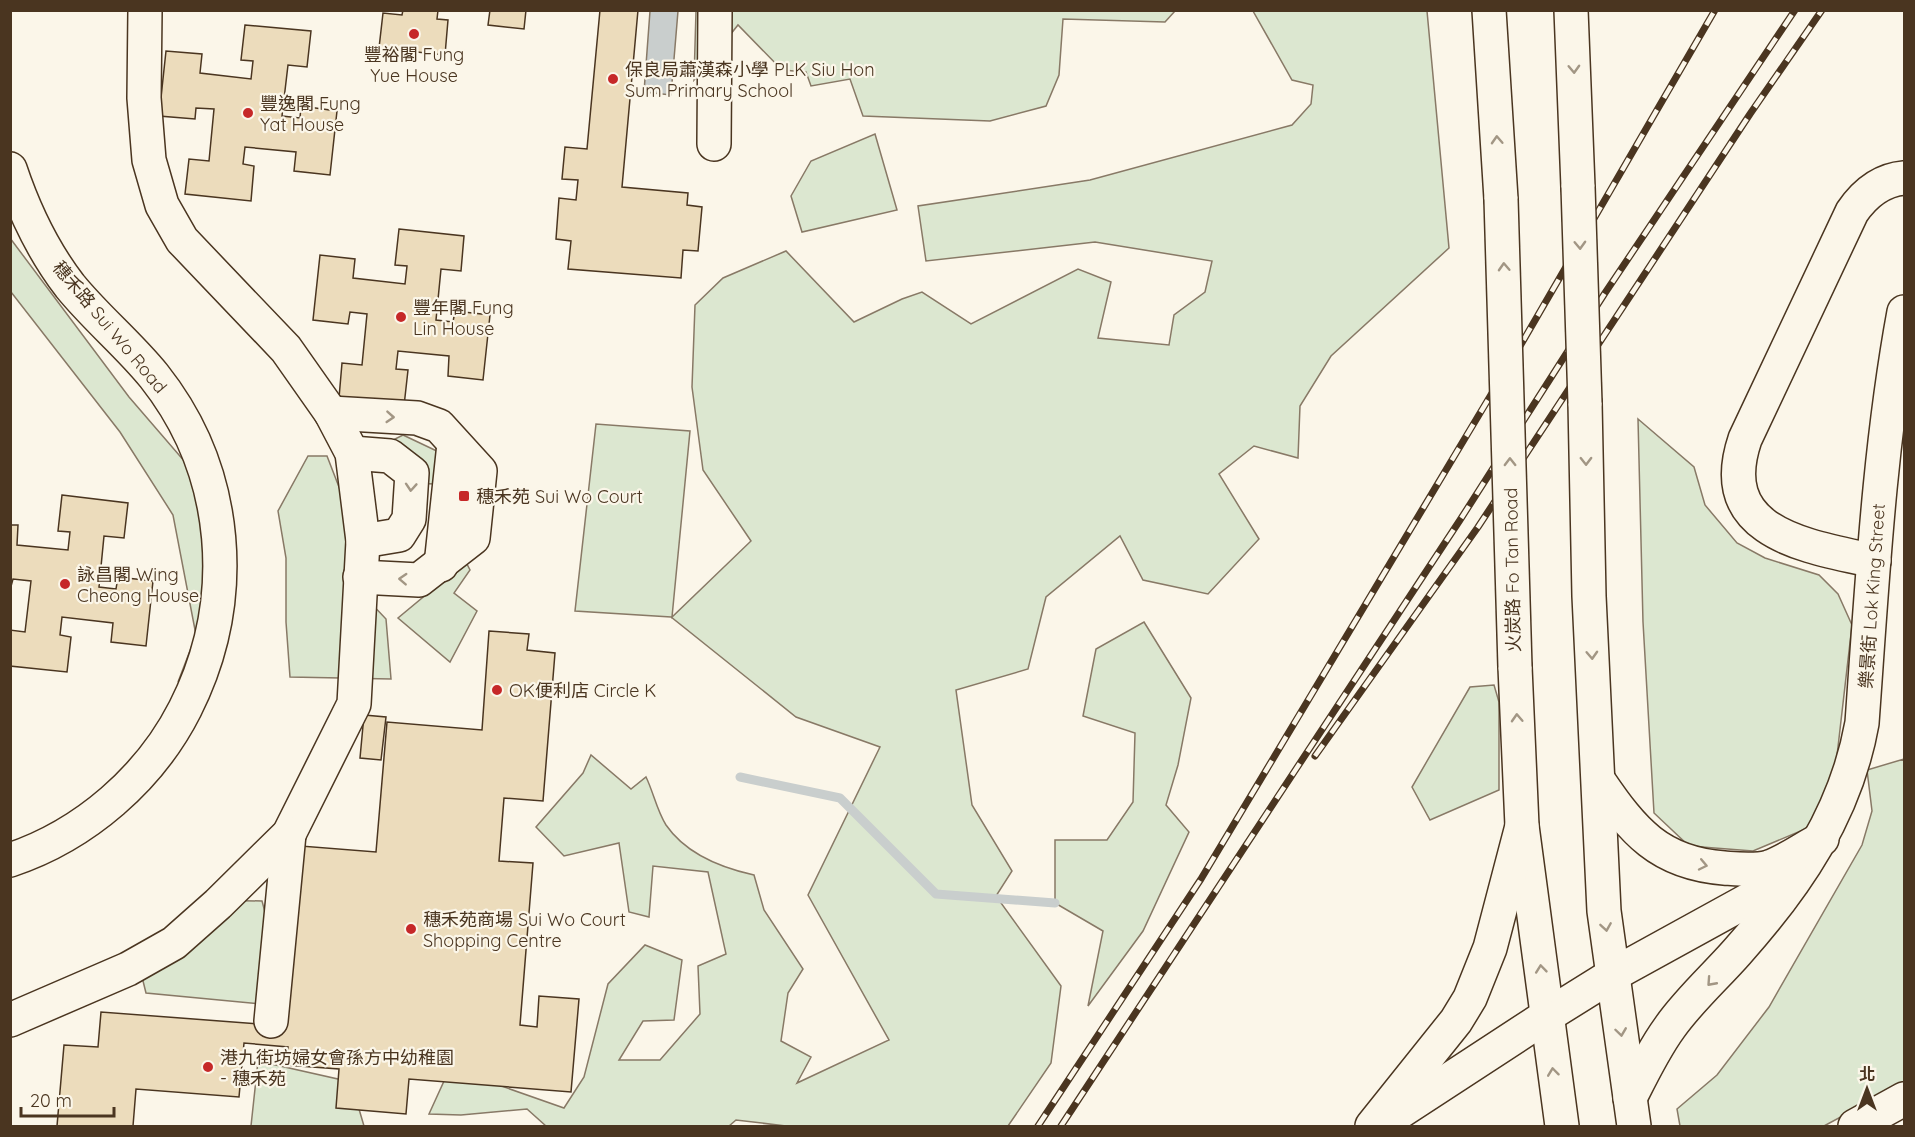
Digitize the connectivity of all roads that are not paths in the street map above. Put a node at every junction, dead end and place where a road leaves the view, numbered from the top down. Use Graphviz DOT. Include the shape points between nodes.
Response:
graph roads {
  1 [pos="145,10"];
  2 [pos="715,10"];
  3 [pos="1489,10"];
  4 [pos="1571,10"];
  5 [pos="714,144"];
  6 [pos="10,169"];
  7 [pos="1905,178"];
  8 [pos="1905,312"];
  9 [pos="331,413"];
  10 [pos="352,453"];
  11 [pos="363,542"];
  12 [pos="1874,561"];
  13 [pos="360,577"];
  14 [pos="1598,779"];
  15 [pos="1522,826"];
  16 [pos="289,834"];
  17 [pos="1822,838"];
  18 [pos="10,860"];
  19 [pos="1804,870"];
  20 [pos="1614,974"];
  21 [pos="1545,1017"];
  22 [pos="10,1020"];
  23 [pos="271,1022"];
  24 [pos="1905,1100"];
  25 [pos="1632,1112"];
  26 [pos="1372,1126"];
  27 [pos="1378,1126"];
  28 [pos="1562,1126"];
  29 [pos="1855,1126"];
  1 -- 9 [label="main road" via="144,98 149,160 162,205 182,240 286,349"];
  2 -- 5 [label="main road"];
  15 -- 3 [label="main road, 火炭路 Fo Tan Road, one-way, bridge" via="1501,199"];
  4 -- 14 [label="main road, one-way, bridge"];
  6 -- 18 [label="main road, 穗禾路 Sui Wo Road" via="23,205 54,264 154,376 187,425 209,479 216,509 221,578 218,610 202,671 176,726 158,753 111,803 83,824"];
  7 -- 12 [label="main road" via="1879,185 1852,212 1745,439 1739,462 1744,501 1763,525 1792,542"];
  8 -- 12 [label="main road, 樂景街 Lok King Street" via="1891,384"];
  9 -- 10 [label="main road"];
  9 -- 13 [label="main road, one-way" via="417,418 439,426 480,471 473,538 419,580"];
  10 -- 11 [label="main road"];
  10 -- 11 [label="main road, one-way" via="390,456 412,473 409,519 399,535"];
  11 -- 13 [label="main road"];
  12 -- 17 [label="main road, 樂景街 Lok King Street" via="1856,758"];
  13 -- 16 [label="main road" via="354,704"];
  14 -- 17 [label="main road, one-way" via="1628,822 1649,843 1676,859 1706,867 1769,867"];
  14 -- 20 [label="main road, one-way" via="1604,911"];
  21 -- 15 [label="main road, 火炭路 Fo Tan Road, one-way"];
  15 -- 26 [label="main road" via="1490,948 1470,998 1456,1022"];
  16 -- 22 [label="main road" via="174,943 128,969"];
  16 -- 23 [label="main road"];
  17 -- 19 [label="main road, 樂景街 Lok King Street"];
  19 -- 20 [label="main road"];
  19 -- 25 [label="main road, 樂景街 Lok King Street, one-way" via="1750,938 1671,1026"];
  20 -- 21 [label="main road"];
  20 -- 25 [label="main road, one-way"];
  21 -- 27 [label="main road"];
  28 -- 21 [label="main road, 火炭路 Fo Tan Road, one-way"];
  24 -- 29 [label="main road"];
}
